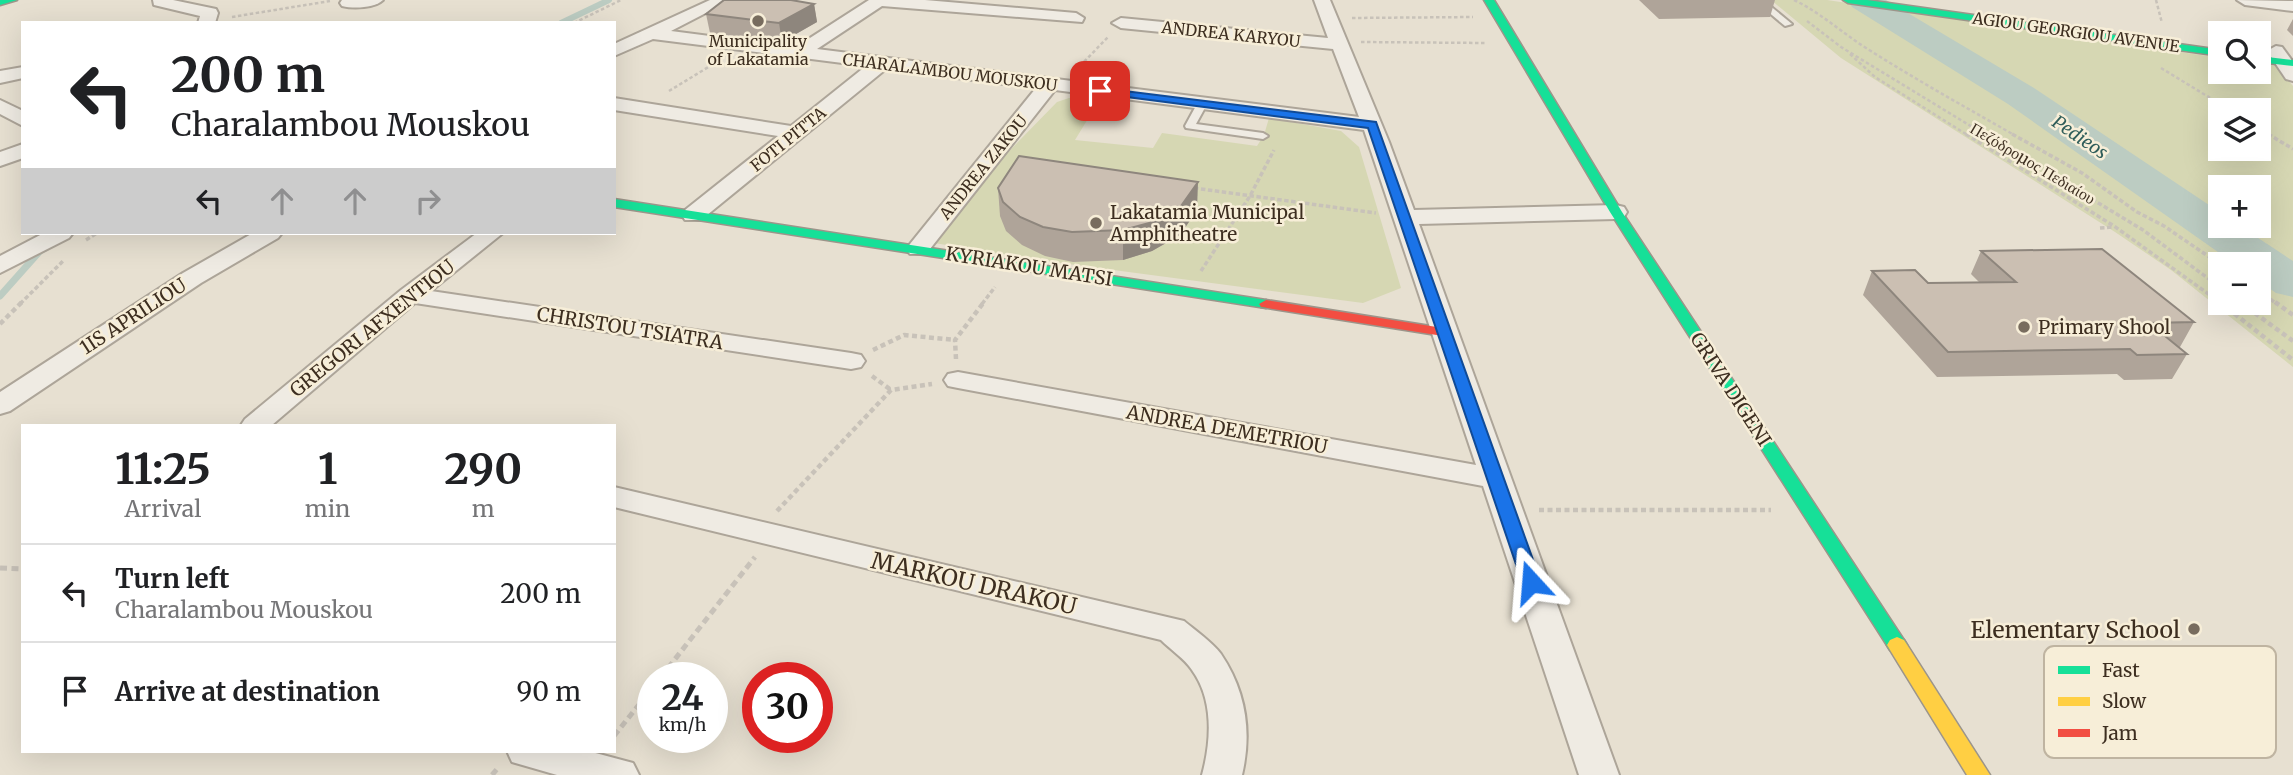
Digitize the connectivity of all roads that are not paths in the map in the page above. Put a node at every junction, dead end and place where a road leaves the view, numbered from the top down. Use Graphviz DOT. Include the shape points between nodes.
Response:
graph roads {
  1 [pos="12,0"];
  2 [pos="375,0"];
  3 [pos="723,0"];
  4 [pos="879,0"];
  5 [pos="1322,0"];
  6 [pos="1489,0"];
  7 [pos="1758,0"];
  8 [pos="1848,0"];
  9 [pos="1922,0"];
  10 [pos="2245,0"];
  11 [pos="343,1"];
  12 [pos="0,2"];
  13 [pos="160,2"];
  14 [pos="2293,6"];
  15 [pos="1076,18"];
  16 [pos="206,21"];
  17 [pos="341,21"];
  18 [pos="1121,23"];
  19 [pos="1788,24"];
  20 [pos="653,34"];
  21 [pos="2208,41"];
  22 [pos="1340,43"];
  23 [pos="616,50"];
  24 [pos="2208,51"];
  25 [pos="799,53"];
  26 [pos="882,63"];
  27 [pos="21,72"];
  28 [pos="0,77"];
  29 [pos="1055,86"];
  30 [pos="616,104"];
  31 [pos="1202,104"];
  32 [pos="0,106"];
  33 [pos="21,119"];
  34 [pos="1372,125"];
  35 [pos="795,133"];
  36 [pos="1263,136"];
  37 [pos="21,151"];
  38 [pos="0,160"];
  39 [pos="616,203"];
  40 [pos="1616,212"];
  41 [pos="693,215"];
  42 [pos="1405,217"];
  43 [pos="267,235"];
  44 [pos="488,235"];
  45 [pos="70,243"];
  46 [pos="918,249"];
  47 [pos="0,267"];
  48 [pos="410,295"];
  49 [pos="1443,332"];
  50 [pos="851,361"];
  51 [pos="958,380"];
  52 [pos="0,405"];
  53 [pos="256,424"];
  54 [pos="1495,478"];
  55 [pos="616,497"];
  56 [pos="534,753"];
  57 [pos="619,775"];
  58 [pos="1222,775"];
  59 [pos="1599,775"];
  60 [pos="1979,775"];
  1 -- 12 [label="street"];
  2 -- 11 [label="street"];
  3 -- 20 [label="street"];
  4 -- 15 [label="street"];
  4 -- 25 [label="street"];
  5 -- 22 [label="street"];
  6 -- 40 [label="street, GRIVA DIGENI"];
  7 -- 19 [label="lane"];
  8 -- 24 [label="street, AGIOU GEORGIOU AVENUE"];
  9 -- 21 [label="street, AGIOU GEORGIOU AVENUE"];
  10 -- 14 [label="street"];
  11 -- 17 [label="street"];
  13 -- 16 [label="street" via="210,13"];
  18 -- 22 [label="street, ANDREA KARYOU"];
  20 -- 23 [label="street"];
  20 -- 25 [label="street, CHARALAMBOU MOUSKOU"];
  22 -- 34 [label="street"];
  25 -- 26 [label="street, CHARALAMBOU MOUSKOU"];
  26 -- 29 [label="street, CHARALAMBOU MOUSKOU"];
  26 -- 35 [label="street, FOTI PITTA"];
  27 -- 28 [label="street"];
  29 -- 31 [label="street, CHARALAMBOU MOUSKOU"];
  29 -- 46 [label="street, ANDREA ZAKOU"];
  30 -- 35 [label="street"];
  31 -- 34 [label="street, CHARALAMBOU MOUSKOU"];
  31 -- 36 [label="lane" via="1190,127"];
  32 -- 33 [label="street"];
  34 -- 42 [label="street"];
  35 -- 41 [label="street, FOTI PITTA"];
  37 -- 38 [label="street"];
  39 -- 41 [label="street, KYRIAKOU MATSI"];
  40 -- 42 [label="street"];
  40 -- 60 [label="street, GRIVA DIGENI"];
  41 -- 46 [label="street, KYRIAKOU MATSI"];
  42 -- 49 [label="street"];
  43 -- 52 [label="street, 1IS APRILIOU" via="192,278"];
  44 -- 48 [label="street, GREGORI AFXENTIOU"];
  45 -- 47 [label="street"];
  46 -- 49 [label="street, KYRIAKOU MATSI"];
  48 -- 50 [label="street, CHRISTOU TSIATRA"];
  48 -- 53 [label="street, GREGORI AFXENTIOU"];
  49 -- 54 [label="street"];
  51 -- 54 [label="street, ANDREA DEMETRIOU"];
  54 -- 59 [label="street"];
  55 -- 58 [label="street, MARKOU DRAKOU" via="1172,630 1207,662 1227,706"];
  56 -- 57 [label="street"];
}
